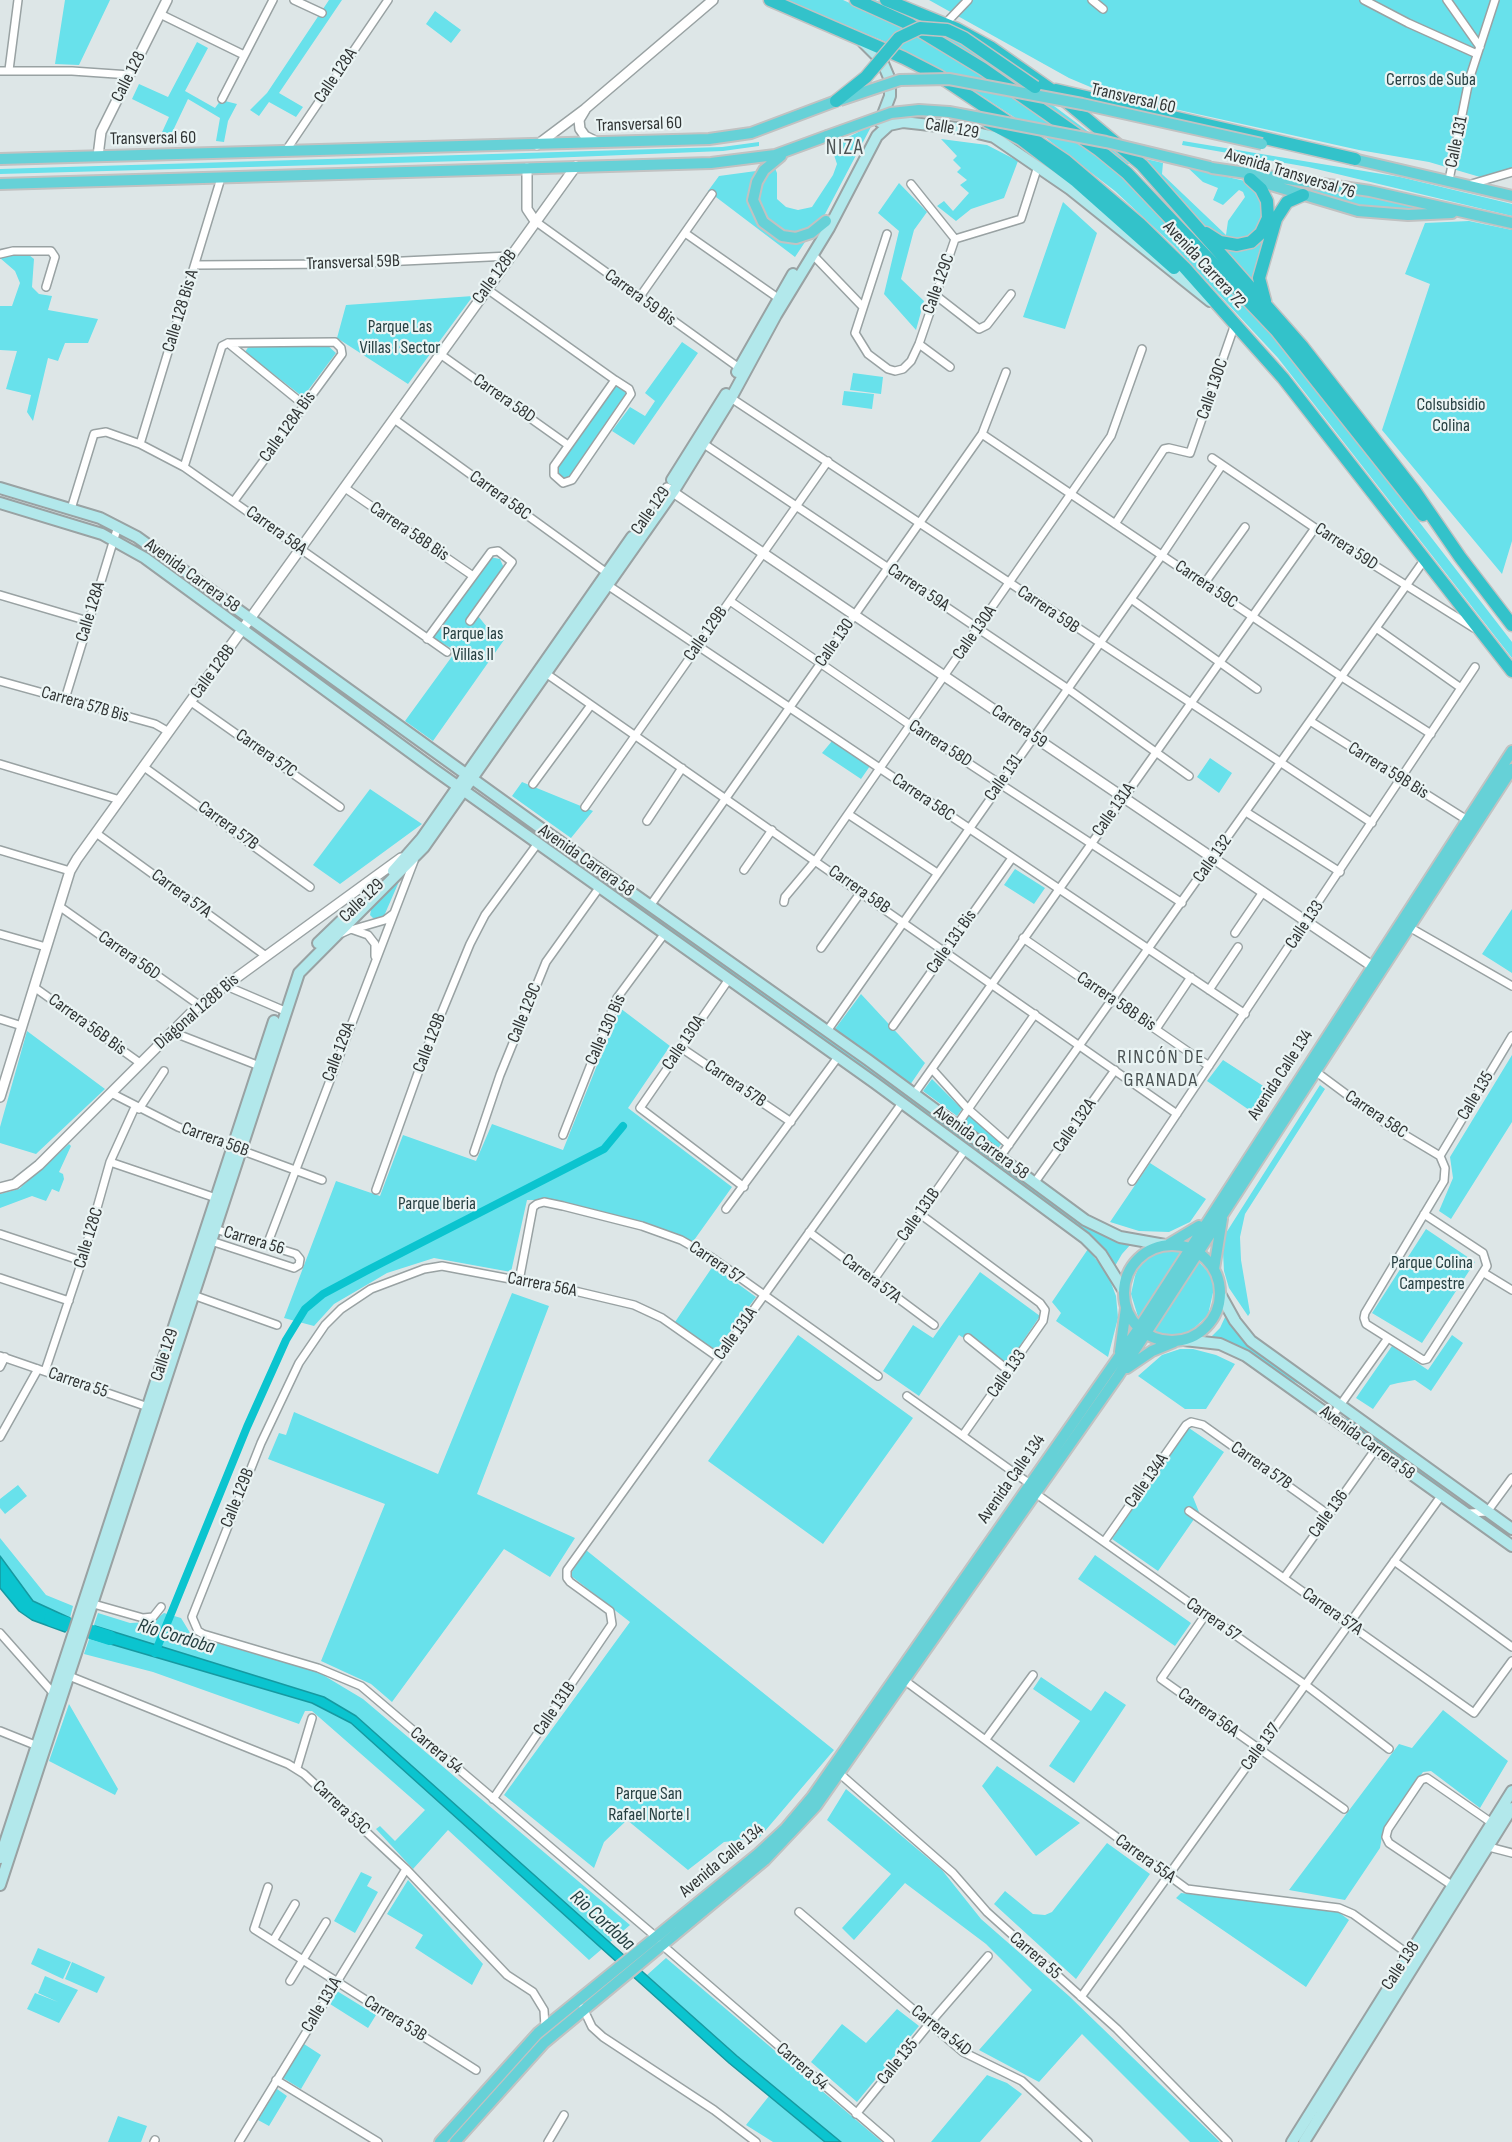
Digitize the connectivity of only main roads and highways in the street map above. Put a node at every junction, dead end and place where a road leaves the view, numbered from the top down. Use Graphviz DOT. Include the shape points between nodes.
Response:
graph roads {
  1 [pos="770,0"];
  2 [pos="856,0"];
  3 [pos="886,0"];
  4 [pos="861,40"];
  5 [pos="1041,87"];
  6 [pos="890,96"];
  7 [pos="836,101"];
  8 [pos="975,116"];
  9 [pos="918,123"];
  10 [pos="1262,144"];
  11 [pos="787,151"];
  12 [pos="0,159"];
  13 [pos="1354,159"];
  14 [pos="1211,167"];
  15 [pos="1250,179"];
  16 [pos="0,184"];
  17 [pos="1303,195"];
  18 [pos="1512,196"];
  19 [pos="1467,212"];
  20 [pos="1190,220"];
  21 [pos="826,221"];
  22 [pos="1512,223"];
  23 [pos="1225,312"];
  24 [pos="1274,314"];
  25 [pos="743,371"];
  26 [pos="728,397"];
  27 [pos="0,488"];
  28 [pos="670,490"];
  29 [pos="0,503"];
  30 [pos="1460,557"];
  31 [pos="1512,625"];
  32 [pos="1512,671"];
  33 [pos="1512,751"];
  34 [pos="1512,769"];
  35 [pos="469,777"];
  36 [pos="461,788"];
  37 [pos="412,856"];
  38 [pos="282,1010"];
  39 [pos="236,1149"];
  40 [pos="1227,1206"];
  41 [pos="1212,1213"];
  42 [pos="1167,1245"];
  43 [pos="1193,1249"];
  44 [pos="1214,1269"];
  45 [pos="1124,1291"];
  46 [pos="1220,1294"];
  47 [pos="1126,1307"];
  48 [pos="1142,1331"];
  49 [pos="1180,1341"];
  50 [pos="1119,1356"];
  51 [pos="1118,1376"];
  52 [pos="152,1408"];
  53 [pos="1033,1489"];
  54 [pos="1512,1529"];
  55 [pos="1512,1546"];
  56 [pos="73,1649"];
  57 [pos="57,1698"];
  58 [pos="1512,1791"];
  59 [pos="1512,1808"];
  60 [pos="1484,1845"];
  61 [pos="5,1847"];
  62 [pos="0,1858"];
  63 [pos="0,1885"];
  64 [pos="658,1940"];
  65 [pos="1413,1957"];
  66 [pos="617,1973"];
  67 [pos="440,2142"];
  68 [pos="455,2142"];
  69 [pos="1292,2142"];
  70 [pos="1304,2142"];
  1 -- 4 [label="highway, Avenida Carrera 72"];
  2 -- 30 [label="highway, Avenida Carrera 72" via="909,24 984,69 1099,150 1134,180 1276,330"];
  3 -- 5 [label="highway" via="972,36"];
  4 -- 6 [label="main road" via="886,68 891,80"];
  4 -- 23 [label="highway, Avenida Carrera 72" via="939,76 1066,161 1156,239"];
  5 -- 7 [label="highway, bridge" via="964,38 947,30 920,28 899,38 866,77"];
  5 -- 13 [label="highway"];
  5 -- 20 [label="highway, Avenida Carrera 72" via="1102,130 1142,165"];
  6 -- 9 [label="main road" via="897,114"];
  6 -- 21 [label="main road, Calle 129"];
  7 -- 10 [label="main road, Transversal 60, bridge" via="900,80 949,79"];
  7 -- 12 [label="main road, Transversal 60" via="741,136"];
  8 -- 11 [label="main road, bridge" via="949,112 891,113"];
  8 -- 14 [label="main road, bridge"];
  8 -- 23 [label="highway, bridge" via="1021,139 1076,181"];
  9 -- 23 [label="main road, Calle 129" via="985,134 1009,146"];
  9 -- 25 [label="main road, Calle 129" via="895,123 880,132 813,255"];
  10 -- 13 [label="main road, Avenida Transversal 76"];
  11 -- 16 [label="main road" via="728,162"];
  11 -- 21 [label="main road" via="764,170 757,182 753,200 757,213 773,231 796,238 811,233"];
  13 -- 18 [label="main road, Avenida Transversal 76"];
  14 -- 15 [label="main road, Avenida Transversal 76"];
  14 -- 19 [label="main road, Avenida Transversal 76" via="1310,180"];
  15 -- 17 [label="main road, Avenida Transversal 76"];
  15 -- 20 [label="highway" via="1264,194 1269,212 1266,226 1257,238 1237,245 1220,242"];
  17 -- 19 [label="main road, Avenida Transversal 76" via="1369,213"];
  17 -- 24 [label="highway" via="1281,209 1261,270 1261,290"];
  19 -- 22 [label="main road, Avenida Transversal 76"];
  20 -- 24 [label="highway, Avenida Carrera 72"];
  21 -- 25 [label="main road, Calle 129" via="777,298"];
  23 -- 32 [label="highway, Avenida Carrera 72" via="1285,381"];
  24 -- 30 [label="highway, Avenida Carrera 72" via="1414,490"];
  25 -- 26 [label="main road, Calle 129"];
  26 -- 28 [label="main road, Calle 129"];
  26 -- 28 [label="main road, Calle 129" via="704,444"];
  27 -- 35 [label="main road, Avenida Carrera 58" via="118,525 145,541"];
  28 -- 35 [label="main road, Calle 129"];
  29 -- 36 [label="main road, Avenida Carrera 58" via="75,525 145,558"];
  30 -- 31 [label="highway, Avenida Carrera 72"];
  33 -- 41 [label="main road, Avenida Calle 134"];
  34 -- 40 [label="main road, Avenida Calle 134"];
  35 -- 36 [label="main road, Calle 129"];
  35 -- 42 [label="main road, Avenida Carrera 58" via="1101,1229 1133,1241"];
  36 -- 37 [label="main road, Calle 129"];
  36 -- 45 [label="main road, Avenida Carrera 58" via="902,1103 1090,1243"];
  37 -- 38 [label="main road, Calle 129" via="299,973"];
  37 -- 38 [label="main road, Calle 129" via="295,968"];
  38 -- 39 [label="main road, Calle 129"];
  39 -- 52 [label="main road, Calle 129" via="216,1198"];
  39 -- 52 [label="main road, Calle 129" via="215,1229"];
  40 -- 43 [label="main road, Avenida Calle 134"];
  40 -- 44 [label="main road"];
  41 -- 42 [label="main road" via="1196,1229"];
  41 -- 43 [label="main road, Avenida Calle 134"];
  42 -- 43 [label="main road"];
  42 -- 45 [label="main road" via="1152,1249 1137,1261 1126,1278"];
  43 -- 44 [label="main road"];
  43 -- 48 [label="main road, Avenida Calle 134"];
  44 -- 46 [label="main road"];
  45 -- 47 [label="main road"];
  46 -- 49 [label="main road" via="1210,1323"];
  46 -- 54 [label="main road, Avenida Carrera 58" via="1251,1341"];
  47 -- 48 [label="main road"];
  47 -- 50 [label="main road"];
  48 -- 49 [label="main road" via="1158,1340"];
  48 -- 50 [label="main road, Avenida Calle 134"];
  48 -- 51 [label="main road, Avenida Calle 134"];
  49 -- 51 [label="main road" via="1140,1358"];
  49 -- 55 [label="main road, Avenida Carrera 58" via="1220,1344 1246,1356"];
  50 -- 53 [label="main road, Avenida Calle 134"];
  51 -- 53 [label="main road, Avenida Calle 134"];
  52 -- 56 [label="main road, Calle 129"];
  53 -- 64 [label="main road, Avenida Calle 134" via="794,1819"];
  53 -- 64 [label="main road, Avenida Calle 134" via="802,1823 776,1850"];
  56 -- 57 [label="main road, Calle 129"];
  56 -- 57 [label="main road, Calle 129" via="69,1676"];
  57 -- 61 [label="main road, Calle 129"];
  58 -- 60 [label="main road, Calle 138" via="1492,1823"];
  59 -- 60 [label="main road, Calle 138"];
  60 -- 65 [label="main road, Calle 138"];
  60 -- 65 [label="main road, Calle 138" via="1453,1886"];
  61 -- 62 [label="main road, Calle 129"];
  61 -- 63 [label="main road, Calle 129"];
  64 -- 66 [label="main road, Avenida Calle 134"];
  65 -- 69 [label="main road, Calle 138"];
  65 -- 70 [label="main road, Calle 138"];
  66 -- 67 [label="main road, Avenida Calle 134" via="545,2027"];
  66 -- 68 [label="main road, Avenida Calle 134" via="532,2055"];
}
